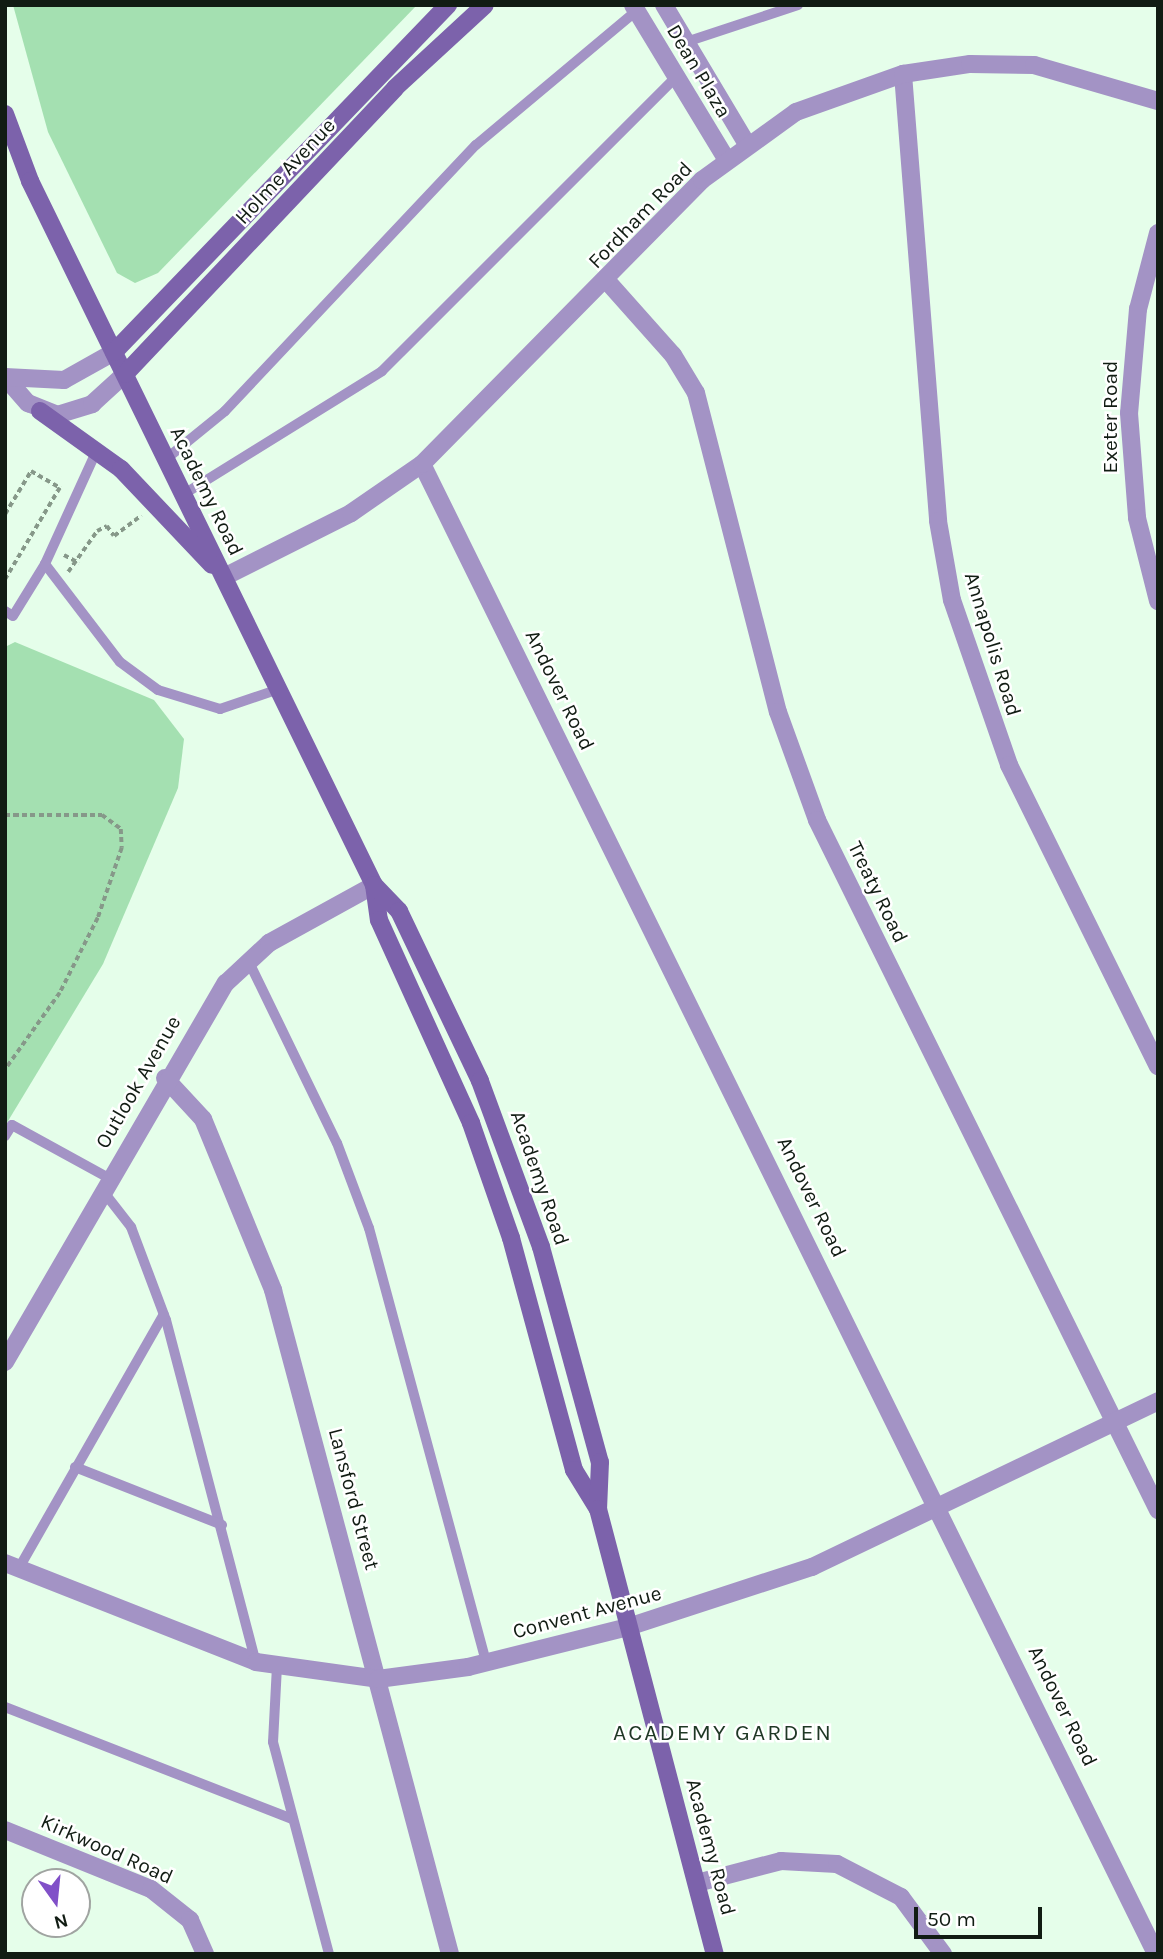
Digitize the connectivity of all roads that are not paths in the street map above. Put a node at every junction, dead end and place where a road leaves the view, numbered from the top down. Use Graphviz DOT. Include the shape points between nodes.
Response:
graph roads {
  1 [pos="448,5"];
  2 [pos="485,5"];
  3 [pos="664,5"];
  4 [pos="799,5"];
  5 [pos="635,8"];
  6 [pos="685,41"];
  7 [pos="903,74"];
  8 [pos="676,77"];
  9 [pos="1158,101"];
  10 [pos="5,114"];
  11 [pos="747,145"];
  12 [pos="727,160"];
  13 [pos="1158,233"];
  14 [pos="607,281"];
  15 [pos="114,352"];
  16 [pos="125,374"];
  17 [pos="5,377"];
  18 [pos="40,411"];
  19 [pos="97,450"];
  20 [pos="166,459"];
  21 [pos="422,464"];
  22 [pos="184,495"];
  23 [pos="45,564"];
  24 [pos="224,577"];
  25 [pos="1158,601"];
  26 [pos="5,611"];
  27 [pos="279,689"];
  28 [pos="374,885"];
  29 [pos="248,960"];
  30 [pos="1158,1066"];
  31 [pos="165,1078"];
  32 [pos="5,1136"];
  33 [pos="105,1184"];
  34 [pos="164,1314"];
  35 [pos="5,1362"];
  36 [pos="1158,1401"];
  37 [pos="1114,1423"];
  38 [pos="75,1467"];
  39 [pos="941,1508"];
  40 [pos="598,1509"];
  41 [pos="1158,1510"];
  42 [pos="222,1525"];
  43 [pos="12,1565"];
  44 [pos="628,1627"];
  45 [pos="256,1662"];
  46 [pos="486,1662"];
  47 [pos="277,1666"];
  48 [pos="378,1679"];
  49 [pos="5,1707"];
  50 [pos="293,1819"];
  51 [pos="5,1830"];
  52 [pos="697,1883"];
  53 [pos="205,1954"];
  54 [pos="329,1954"];
  55 [pos="450,1954"];
  56 [pos="715,1954"];
  57 [pos="943,1954"];
  58 [pos="1156,1954"];
  1 -- 15 [label="main road, Holme Avenue"];
  2 -- 16 [label="main road, Holme Avenue" via="395,88"];
  3 -- 6 [label="street, Dean Plaza"];
  4 -- 6 [label="lane"];
  5 -- 8 [label="street, Dean Plaza"];
  5 -- 20 [label="lane" via="476,145 225,411"];
  6 -- 11 [label="street, Dean Plaza"];
  7 -- 9 [label="street, Fordham Road" via="1034,65"];
  7 -- 11 [label="street, Fordham Road" via="796,112"];
  7 -- 30 [label="street, Annapolis Road" via="938,521 951,600 1009,765"];
  8 -- 12 [label="street, Dean Plaza"];
  8 -- 22 [label="lane" via="382,371"];
  10 -- 15 [label="main road, Academy Road" via="30,181"];
  11 -- 12 [label="street, Fordham Road"];
  12 -- 14 [label="street, Fordham Road"];
  13 -- 25 [label="street, Exeter Road" via="1138,309 1129,413 1137,517"];
  14 -- 21 [label="street, Fordham Road"];
  14 -- 37 [label="street, Treaty Road" via="673,355 695,393 778,712 817,820"];
  15 -- 16 [label="main road, Academy Road"];
  15 -- 17 [label="street" via="64,380"];
  16 -- 18 [label="street" via="84,408"];
  16 -- 20 [label="main road, Academy Road"];
  17 -- 18 [label="street"];
  18 -- 19 [label="main road"];
  19 -- 23 [label="lane" via="71,516"];
  19 -- 24 [label="main road"];
  20 -- 22 [label="main road, Academy Road"];
  21 -- 24 [label="street, Fordham Road" via="351,513"];
  21 -- 39 [label="street, Andover Road"];
  22 -- 24 [label="main road, Academy Road"];
  23 -- 26 [label="lane" via="13,616"];
  23 -- 27 [label="lane" via="120,662 158,690 220,709"];
  24 -- 27 [label="main road, Academy Road"];
  27 -- 28 [label="main road, Academy Road"];
  28 -- 29 [label="street, Outlook Avenue"];
  28 -- 40 [label="main road, Academy Road" via="379,920 471,1123 511,1238 574,1470"];
  28 -- 40 [label="main road, Academy Road" via="399,911 509,1149 600,1462"];
  29 -- 31 [label="street, Outlook Avenue" via="201,1018"];
  29 -- 46 [label="lane" via="337,1143 373,1241"];
  31 -- 33 [label="street, Outlook Avenue"];
  31 -- 48 [label="street, Lansford Street" via="203,1119 274,1290"];
  32 -- 33 [label="lane" via="12,1125"];
  33 -- 34 [label="lane" via="131,1227"];
  33 -- 35 [label="street, Outlook Avenue"];
  34 -- 38 [label="lane"];
  34 -- 42 [label="lane"];
  36 -- 37 [label="street, Convent Avenue"];
  37 -- 39 [label="street, Convent Avenue"];
  37 -- 41 [label="street, Treaty Road"];
  38 -- 42 [label="lane"];
  38 -- 43 [label="lane"];
  39 -- 44 [label="street, Convent Avenue" via="800,1572"];
  39 -- 58 [label="street, Andover Road"];
  40 -- 44 [label="main road, Academy Road"];
  42 -- 45 [label="lane"];
  43 -- 45 [label="street, Convent Avenue"];
  44 -- 46 [label="street, Convent Avenue"];
  44 -- 52 [label="main road, Academy Road"];
  45 -- 47 [label="street, Convent Avenue"];
  46 -- 48 [label="street, Convent Avenue"];
  47 -- 48 [label="street, Convent Avenue"];
  47 -- 50 [label="lane" via="270,1717"];
  48 -- 55 [label="street, Lansford Street"];
  49 -- 50 [label="lane"];
  50 -- 54 [label="lane"];
  51 -- 53 [label="street, Kirkwood Road" via="151,1889 190,1920"];
  52 -- 56 [label="main road, Academy Road"];
  52 -- 57 [label="street" via="781,1861 837,1864 901,1896"];
}
